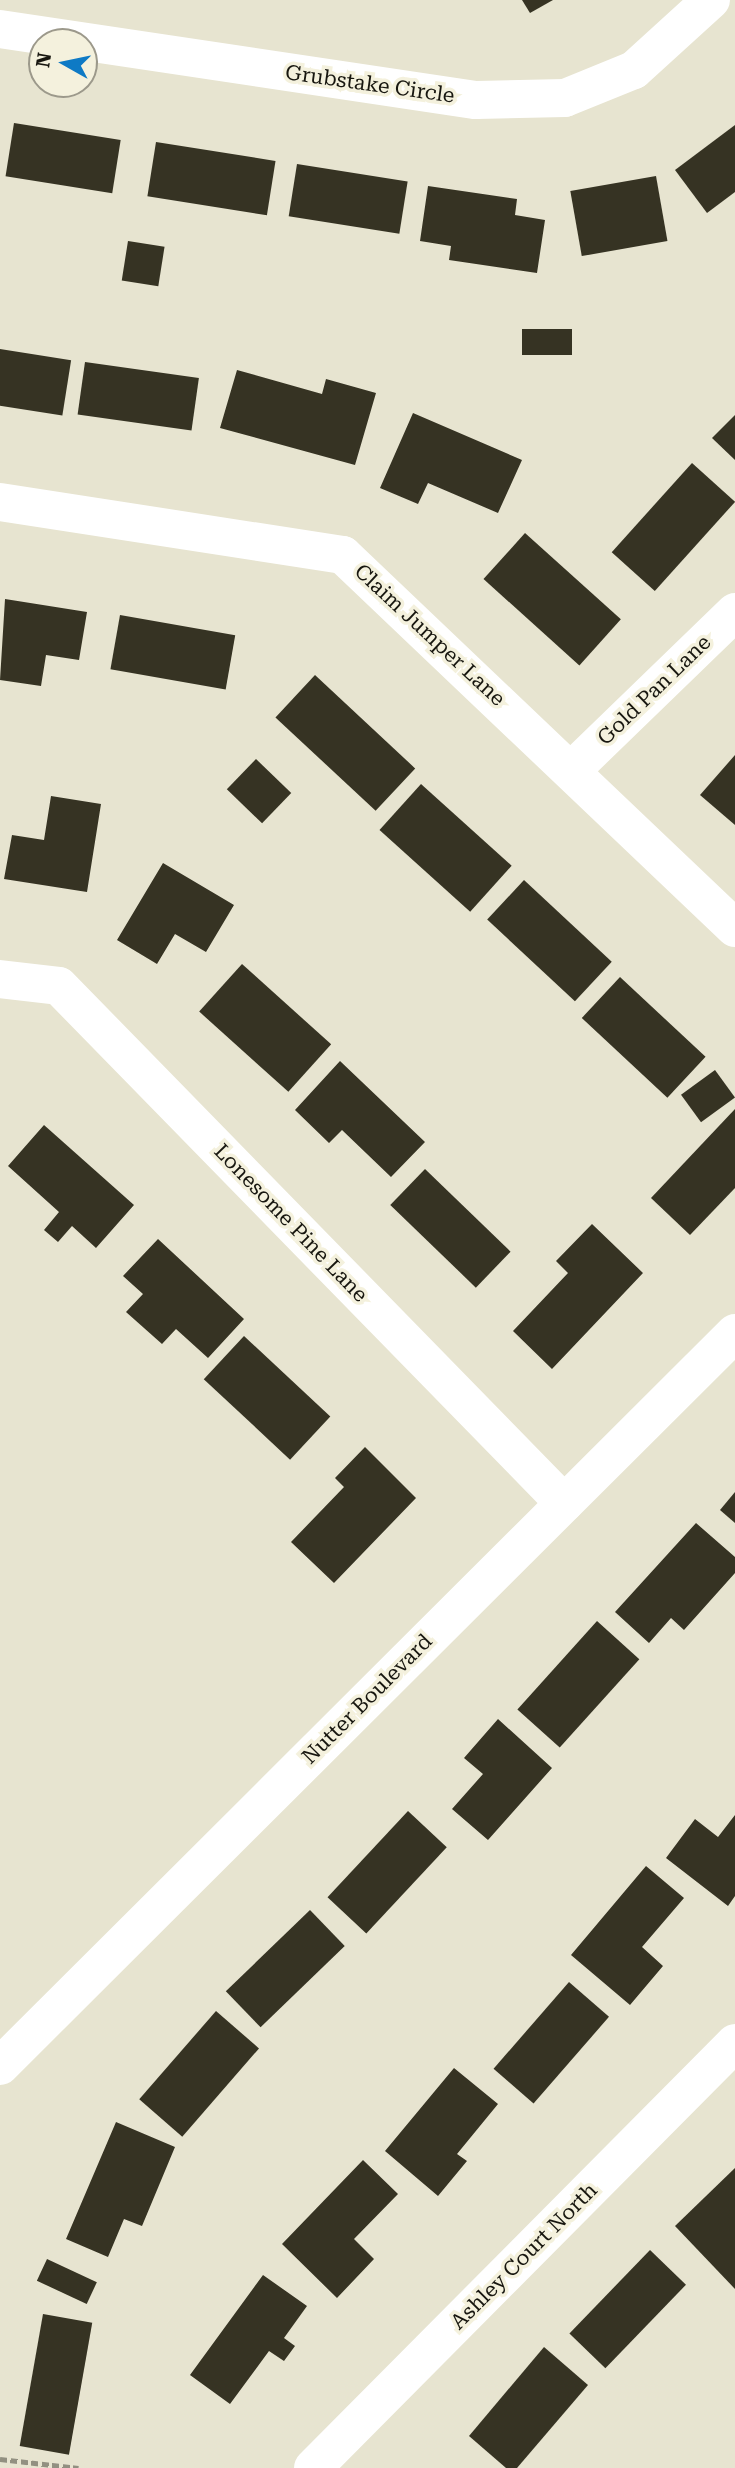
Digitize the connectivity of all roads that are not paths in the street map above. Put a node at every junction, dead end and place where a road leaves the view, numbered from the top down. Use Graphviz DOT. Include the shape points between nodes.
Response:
graph roads {
  1 [pos="711,0"];
  2 [pos="0,29"];
  3 [pos="0,502"];
  4 [pos="735,612"];
  5 [pos="574,768"];
  6 [pos="735,928"];
  7 [pos="0,979"];
  8 [pos="735,1334"];
  9 [pos="564,1503"];
  10 [pos="735,2043"];
  11 [pos="0,2066"];
  12 [pos="313,2468"];
  1 -- 2 [label="street, Grubstake Circle" via="634,70 565,98 476,100"];
  3 -- 5 [label="street, Claim Jumper Lane" via="343,555"];
  4 -- 5 [label="street, Gold Pan Lane"];
  5 -- 6 [label="street, Claim Jumper Lane"];
  7 -- 9 [label="street, Lonesome Pine Lane" via="59,986"];
  8 -- 9 [label="street, Nutter Boulevard"];
  9 -- 11 [label="street, Nutter Boulevard"];
  10 -- 12 [label="street, Ashley Court North"];
}
